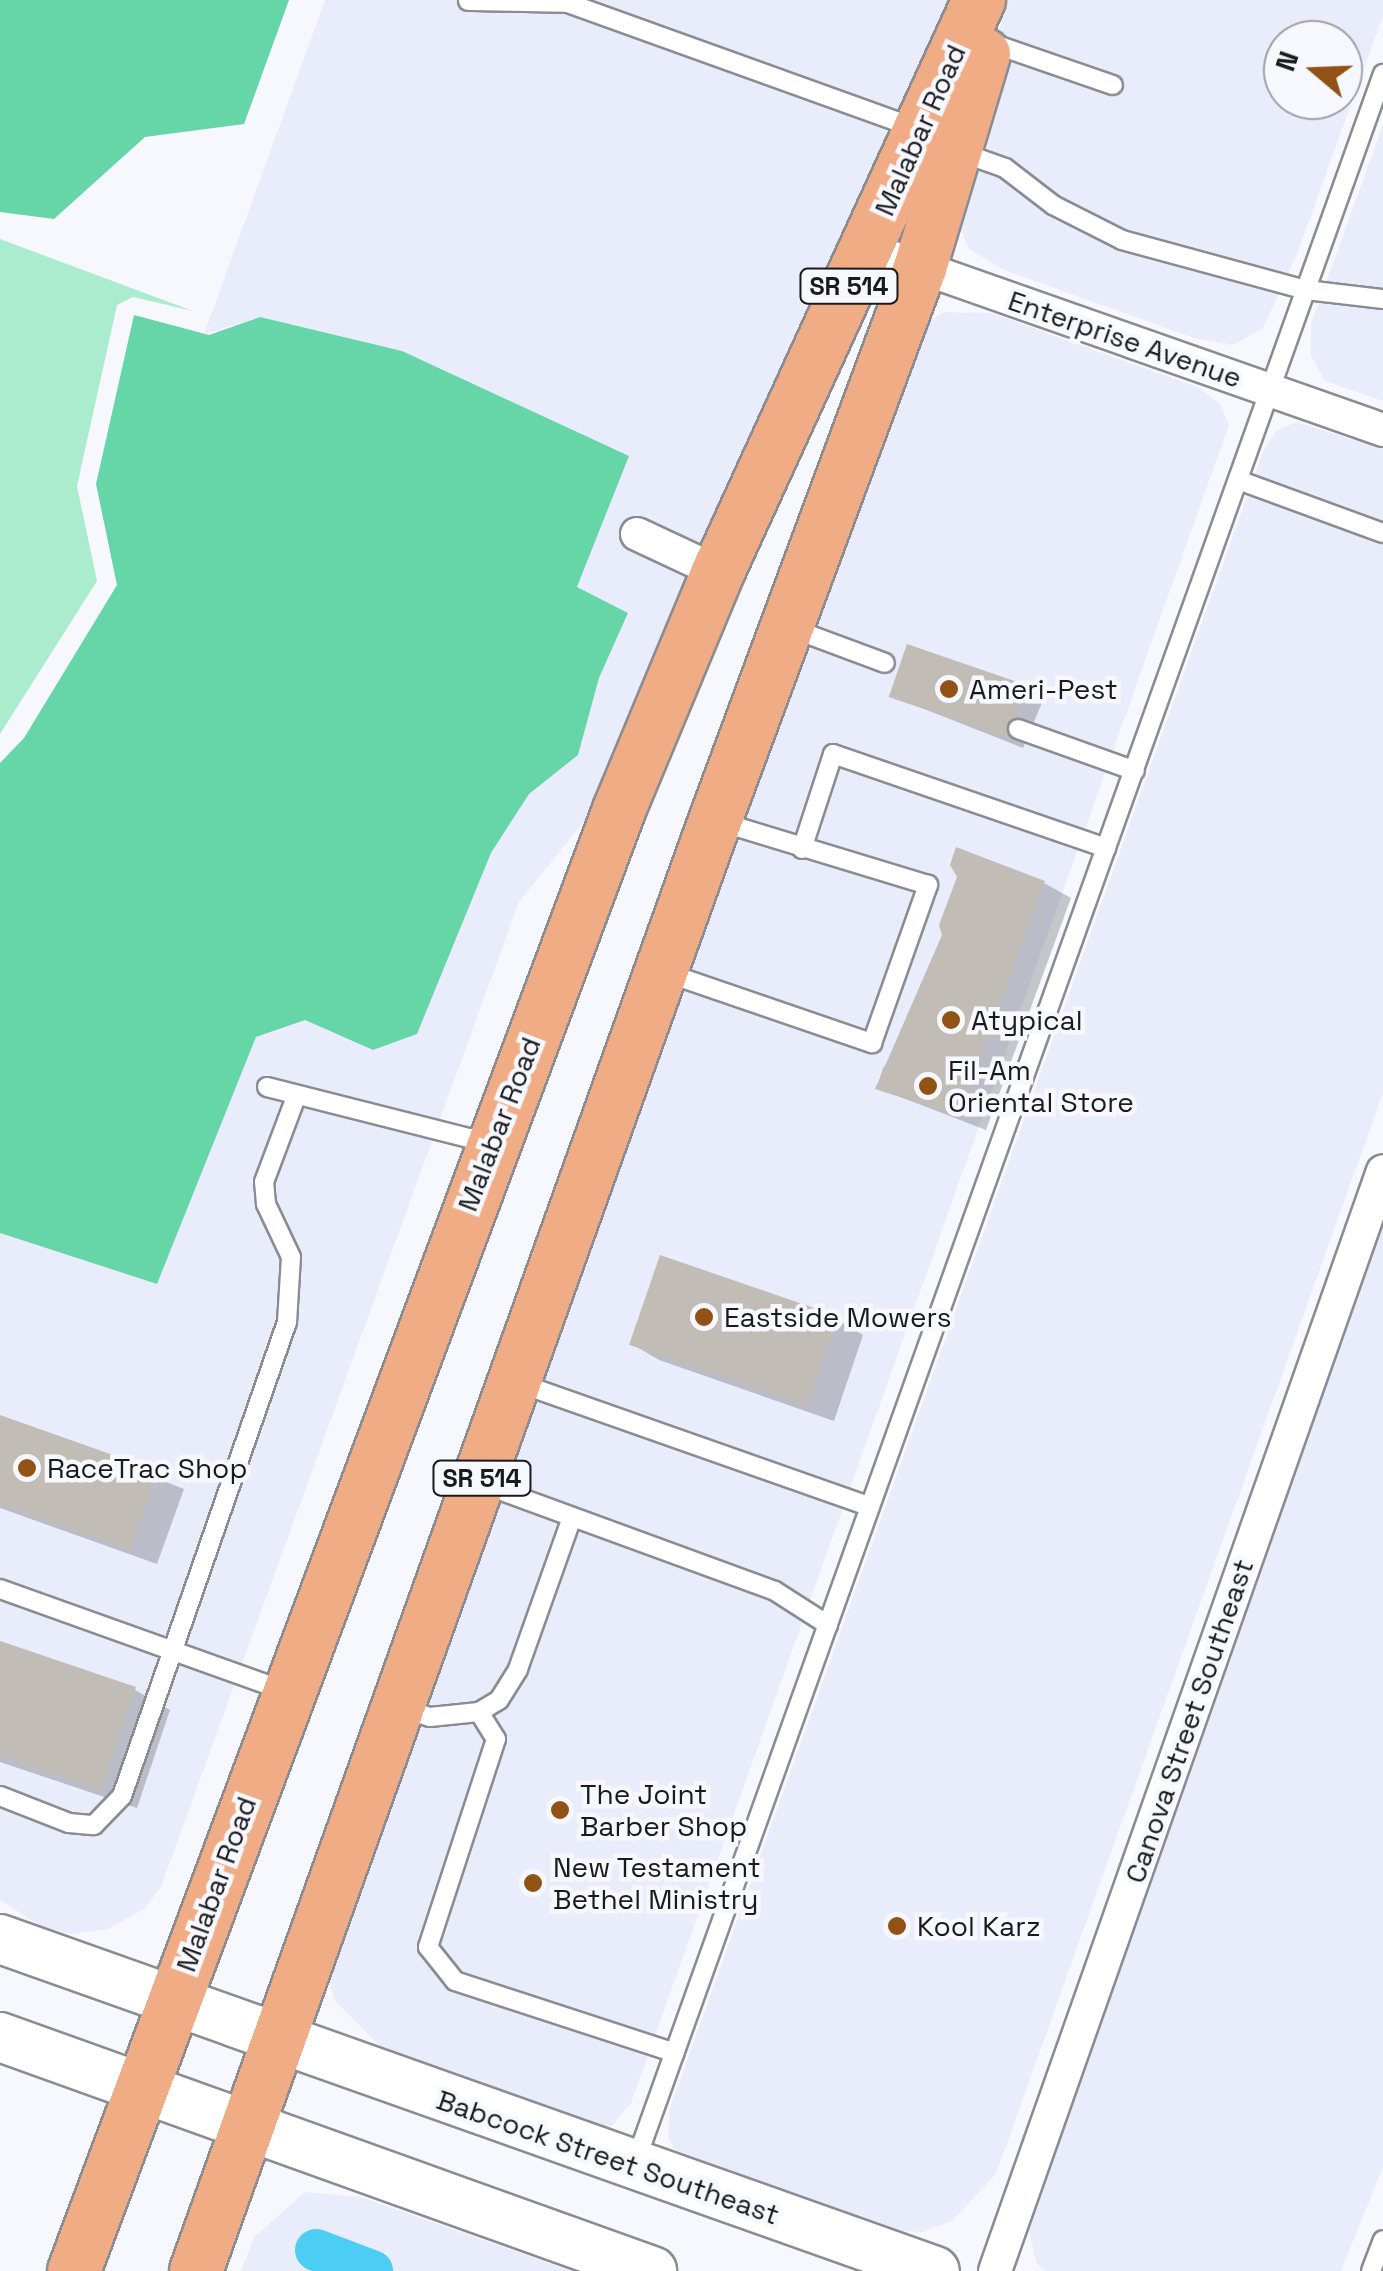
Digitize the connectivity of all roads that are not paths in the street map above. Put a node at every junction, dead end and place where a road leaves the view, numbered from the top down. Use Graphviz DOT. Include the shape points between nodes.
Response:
graph roads {
  1 [pos="468,1"];
  2 [pos="983,18"];
  3 [pos="1383,74"];
  4 [pos="1113,85"];
  5 [pos="937,140"];
  6 [pos="866,248"];
  7 [pos="920,268"];
  8 [pos="1306,290"];
  9 [pos="1383,299"];
  10 [pos="1271,389"];
  11 [pos="1383,430"];
  12 [pos="1238,480"];
  13 [pos="1383,533"];
  14 [pos="638,534"];
  15 [pos="718,572"];
  16 [pos="786,626"];
  17 [pos="885,663"];
  18 [pos="1018,729"];
  19 [pos="1135,771"];
  20 [pos="707,818"];
  21 [pos="802,848"];
  22 [pos="1106,848"];
  23 [pos="661,971"];
  24 [pos="267,1086"];
  25 [pos="296,1096"];
  26 [pos="493,1138"];
  27 [pos="1383,1171"];
  28 [pos="516,1382"];
  29 [pos="480,1483"];
  30 [pos="870,1507"];
  31 [pos="572,1517"];
  32 [pos="0,1590"];
  33 [pos="828,1625"];
  34 [pos="170,1649"];
  35 [pos="288,1692"];
  36 [pos="400,1708"];
  37 [pos="478,1712"];
  38 [pos="0,1796"];
  39 [pos="0,1939"];
  40 [pos="173,2001"];
  41 [pos="0,2037"];
  42 [pos="281,2040"];
  43 [pos="675,2053"];
  44 [pos="141,2085"];
  45 [pos="251,2124"];
  46 [pos="634,2166"];
  47 [pos="1383,2240"];
  48 [pos="74,2271"];
  49 [pos="196,2271"];
  50 [pos="652,2271"];
  51 [pos="935,2271"];
  52 [pos="995,2271"];
  53 [pos="1372,2271"];
  1 -- 5 [label="lane" via="568,3"];
  2 -- 4 [label="lane"];
  2 -- 5 [label="main road, Malabar Road / SR 514"];
  3 -- 8 [label="lane"];
  5 -- 6 [label="main road, Malabar Road / SR 514"];
  5 -- 7 [label="main road, Malabar Road / SR 514"];
  5 -- 8 [label="lane" via="1005,168 1053,205 1122,240"];
  6 -- 7 [label="street, Enterprise Avenue"];
  6 -- 15 [label="main road, Malabar Road / SR 514"];
  7 -- 10 [label="street, Enterprise Avenue"];
  7 -- 16 [label="main road, Malabar Road / SR 514"];
  8 -- 9 [label="lane"];
  8 -- 10 [label="lane"];
  10 -- 11 [label="street, Enterprise Avenue"];
  10 -- 12 [label="lane"];
  12 -- 13 [label="lane"];
  12 -- 19 [label="lane"];
  14 -- 15 [label="street"];
  15 -- 20 [label="main road" via="760,608 764,630"];
  15 -- 26 [label="main road, Malabar Road / SR 514"];
  16 -- 17 [label="lane"];
  16 -- 20 [label="main road, Malabar Road / SR 514"];
  18 -- 19 [label="lane"];
  19 -- 22 [label="lane"];
  20 -- 21 [label="lane"];
  20 -- 23 [label="main road, SR 514" via="684,858 682,916"];
  21 -- 22 [label="lane" via="833,754"];
  21 -- 23 [label="lane" via="928,885 872,1043"];
  22 -- 30 [label="lane"];
  23 -- 28 [label="main road, SR 514"];
  24 -- 25 [label="lane"];
  25 -- 26 [label="lane" via="469,1138"];
  25 -- 34 [label="lane" via="264,1182 266,1204 290,1258 288,1322"];
  26 -- 35 [label="main road, Malabar Road / SR 514"];
  27 -- 52 [label="street, Canova Street Southeast"];
  28 -- 29 [label="main road, SR 514"];
  28 -- 30 [label="lane"];
  29 -- 31 [label="lane"];
  29 -- 36 [label="main road, SR 514"];
  30 -- 33 [label="lane"];
  31 -- 33 [label="lane" via="775,1591"];
  31 -- 37 [label="lane" via="518,1669 499,1700"];
  32 -- 34 [label="lane"];
  33 -- 43 [label="lane"];
  34 -- 35 [label="lane"];
  34 -- 38 [label="lane" via="122,1796 94,1825 69,1823"];
  35 -- 40 [label="main road, Malabar Road / SR 514"];
  36 -- 37 [label="lane" via="430,1717"];
  36 -- 42 [label="main road, SR 514"];
  37 -- 43 [label="lane" via="496,1739 428,1947 455,1981"];
  39 -- 40 [label="main road, Babcock Street Southeast"];
  40 -- 42 [label="main road, Babcock Street Southeast"];
  40 -- 44 [label="main road, Malabar Road / SR 514"];
  41 -- 44 [label="main road"];
  42 -- 45 [label="main road, SR 514"];
  42 -- 46 [label="main road, Babcock Street Southeast"];
  43 -- 46 [label="lane"];
  44 -- 45 [label="main road"];
  44 -- 48 [label="main road, Malabar Road / SR 514"];
  45 -- 49 [label="main road, SR 514"];
  45 -- 50 [label="main road" via="571,2249"];
  46 -- 51 [label="main road, Babcock Street Southeast"];
  47 -- 53 [label="lane"];
}
